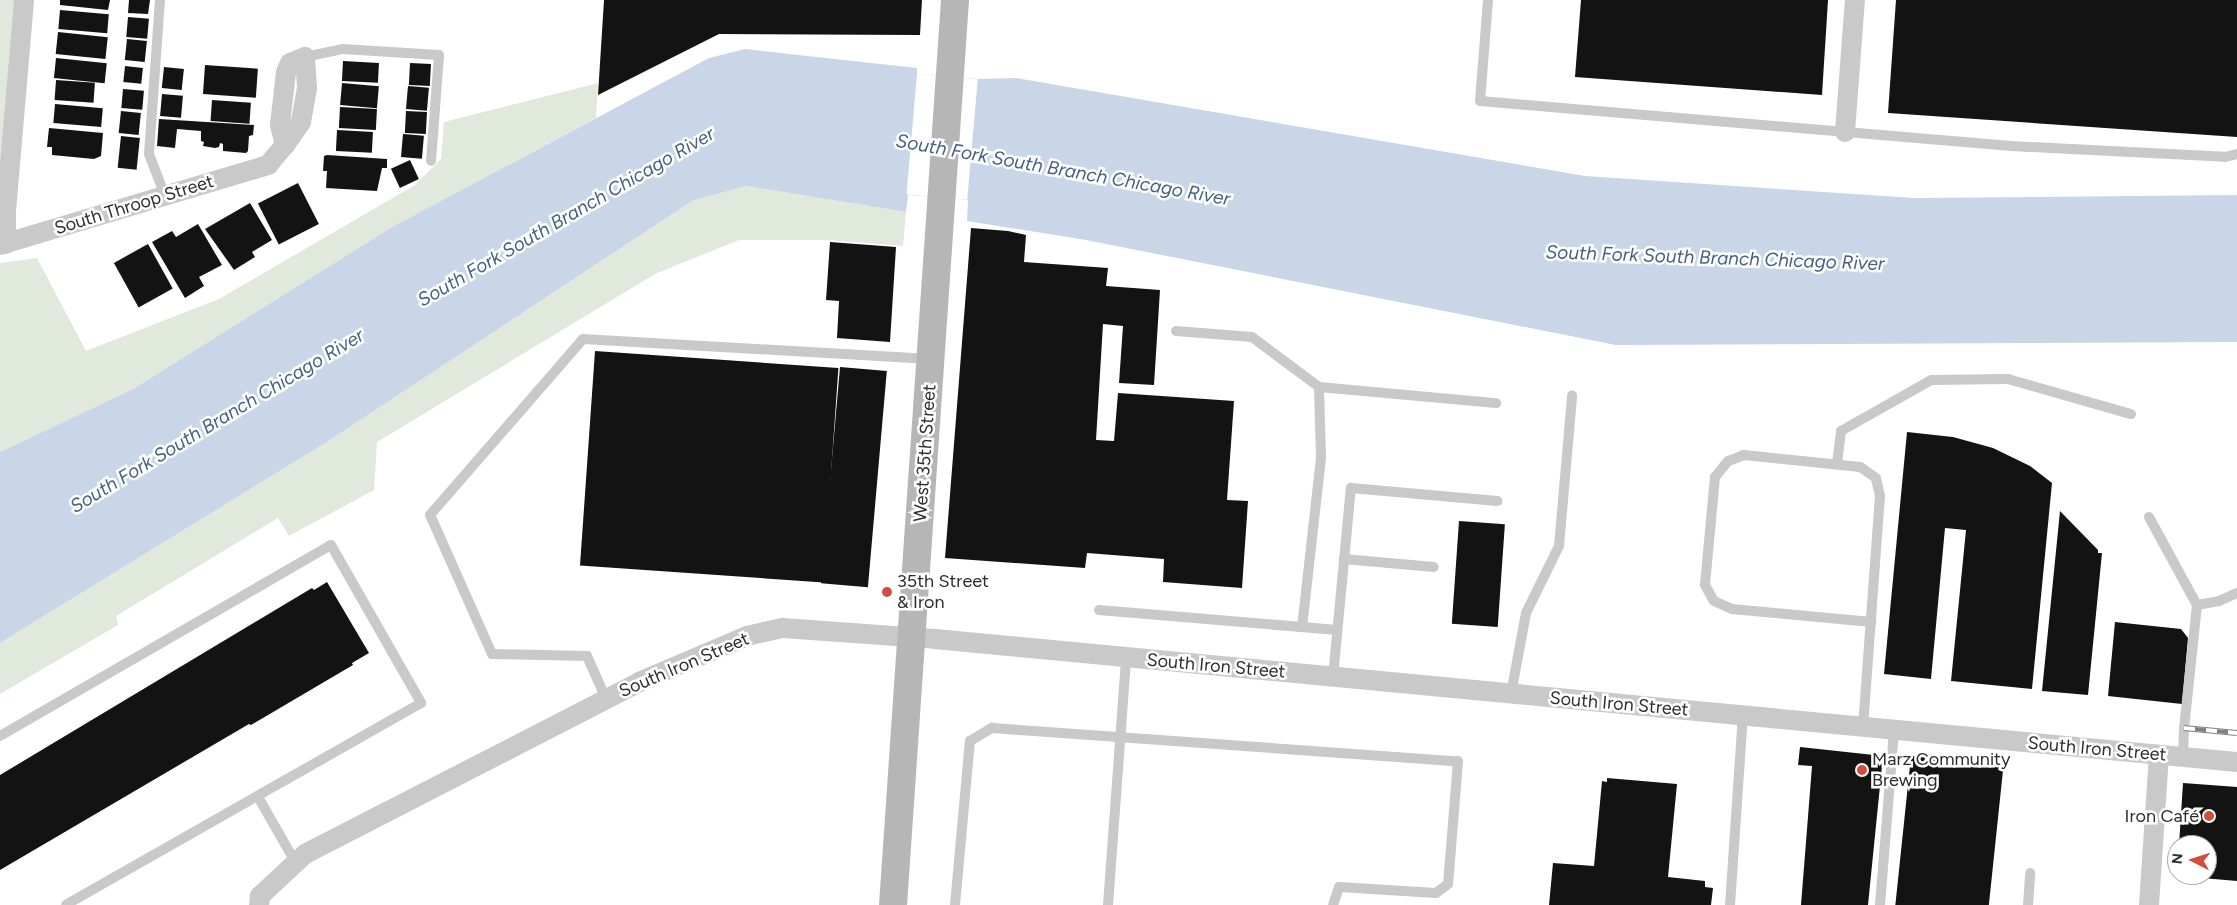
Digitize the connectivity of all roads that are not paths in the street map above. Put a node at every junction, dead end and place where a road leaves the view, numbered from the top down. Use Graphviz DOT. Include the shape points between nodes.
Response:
graph roads {
  1 [pos="24,0"];
  2 [pos="160,0"];
  3 [pos="955,0"];
  4 [pos="1488,0"];
  5 [pos="1855,0"];
  6 [pos="305,57"];
  7 [pos="1845,132"];
  8 [pos="2237,154"];
  9 [pos="431,161"];
  10 [pos="165,196"];
  11 [pos="3,245"];
  12 [pos="1176,331"];
  13 [pos="931,359"];
  14 [pos="1319,387"];
  15 [pos="1572,396"];
  16 [pos="1496,403"];
  17 [pos="2130,414"];
  18 [pos="1838,464"];
  19 [pos="1496,500"];
  20 [pos="2149,517"];
  21 [pos="1344,559"];
  22 [pos="1434,567"];
  23 [pos="2237,593"];
  24 [pos="2197,605"];
  25 [pos="1099,610"];
  26 [pos="1870,622"];
  27 [pos="1302,627"];
  28 [pos="1337,630"];
  29 [pos="912,637"];
  30 [pos="1126,658"];
  31 [pos="1332,677"];
  32 [pos="1511,694"];
  33 [pos="606,699"];
  34 [pos="1743,716"];
  35 [pos="1863,727"];
  36 [pos="1894,730"];
  37 [pos="0,736"];
  38 [pos="1121,736"];
  39 [pos="2160,755"];
  40 [pos="2183,757"];
  41 [pos="2237,762"];
  42 [pos="258,797"];
  43 [pos="296,863"];
  44 [pos="2030,873"];
  45 [pos="259,900"];
  46 [pos="66,905"];
  47 [pos="893,905"];
  48 [pos="955,905"];
  49 [pos="1108,905"];
  50 [pos="1333,905"];
  51 [pos="1730,905"];
  52 [pos="1880,905"];
  53 [pos="2028,905"];
  54 [pos="2149,905"];
  1 -- 11 [label="street"];
  2 -- 10 [label="lane" via="149,154"];
  3 -- 13 [label="main road, West 35th Street"];
  4 -- 7 [label="lane" via="1480,101"];
  5 -- 7 [label="street"];
  6 -- 9 [label="lane" via="343,50 439,55"];
  6 -- 10 [label="street, South Throop Street" via="307,87 301,122 268,164"];
  7 -- 8 [label="lane" via="2010,146 2225,157"];
  10 -- 11 [label="street, South Throop Street"];
  12 -- 14 [label="lane" via="1252,337"];
  13 -- 29 [label="main road, West 35th Street"];
  13 -- 33 [label="lane" via="583,339 430,515 492,654 587,656"];
  14 -- 16 [label="lane"];
  14 -- 27 [label="lane" via="1321,458"];
  15 -- 32 [label="lane" via="1559,546 1526,613"];
  17 -- 18 [label="lane" via="2008,379 1931,380 1841,431"];
  18 -- 26 [label="lane" via="1860,467 1876,478 1880,496"];
  18 -- 26 [label="lane" via="1744,455 1728,461 1715,478 1705,585 1714,601 1732,609"];
  19 -- 21 [label="lane" via="1351,488"];
  20 -- 24 [label="lane"];
  21 -- 22 [label="lane"];
  21 -- 28 [label="lane"];
  23 -- 24 [label="lane"];
  24 -- 40 [label="lane"];
  25 -- 27 [label="lane"];
  26 -- 35 [label="lane"];
  27 -- 28 [label="lane"];
  28 -- 31 [label="lane"];
  29 -- 30 [label="street, South Iron Street"];
  29 -- 33 [label="street, South Iron Street" via="783,628 747,636"];
  29 -- 47 [label="main road, West 35th Street"];
  30 -- 31 [label="street, South Iron Street"];
  30 -- 38 [label="lane"];
  31 -- 32 [label="street, South Iron Street"];
  32 -- 34 [label="street, South Iron Street"];
  33 -- 43 [label="street, South Iron Street" via="305,854"];
  34 -- 35 [label="street, South Iron Street"];
  34 -- 51 [label="lane"];
  35 -- 36 [label="street, South Iron Street"];
  36 -- 39 [label="street, South Iron Street"];
  36 -- 52 [label="lane"];
  37 -- 42 [label="lane" via="331,545 421,703"];
  38 -- 48 [label="lane" via="992,728 970,740"];
  38 -- 49 [label="lane"];
  38 -- 50 [label="lane" via="1458,761 1448,884 1436,893 1339,887"];
  39 -- 40 [label="street, South Iron Street"];
  39 -- 54 [label="street"];
  40 -- 41 [label="street, South Iron Street"];
  42 -- 43 [label="lane"];
  42 -- 46 [label="lane"];
  43 -- 45 [label="street, South Iron Street"];
  44 -- 53 [label="lane"];
}
